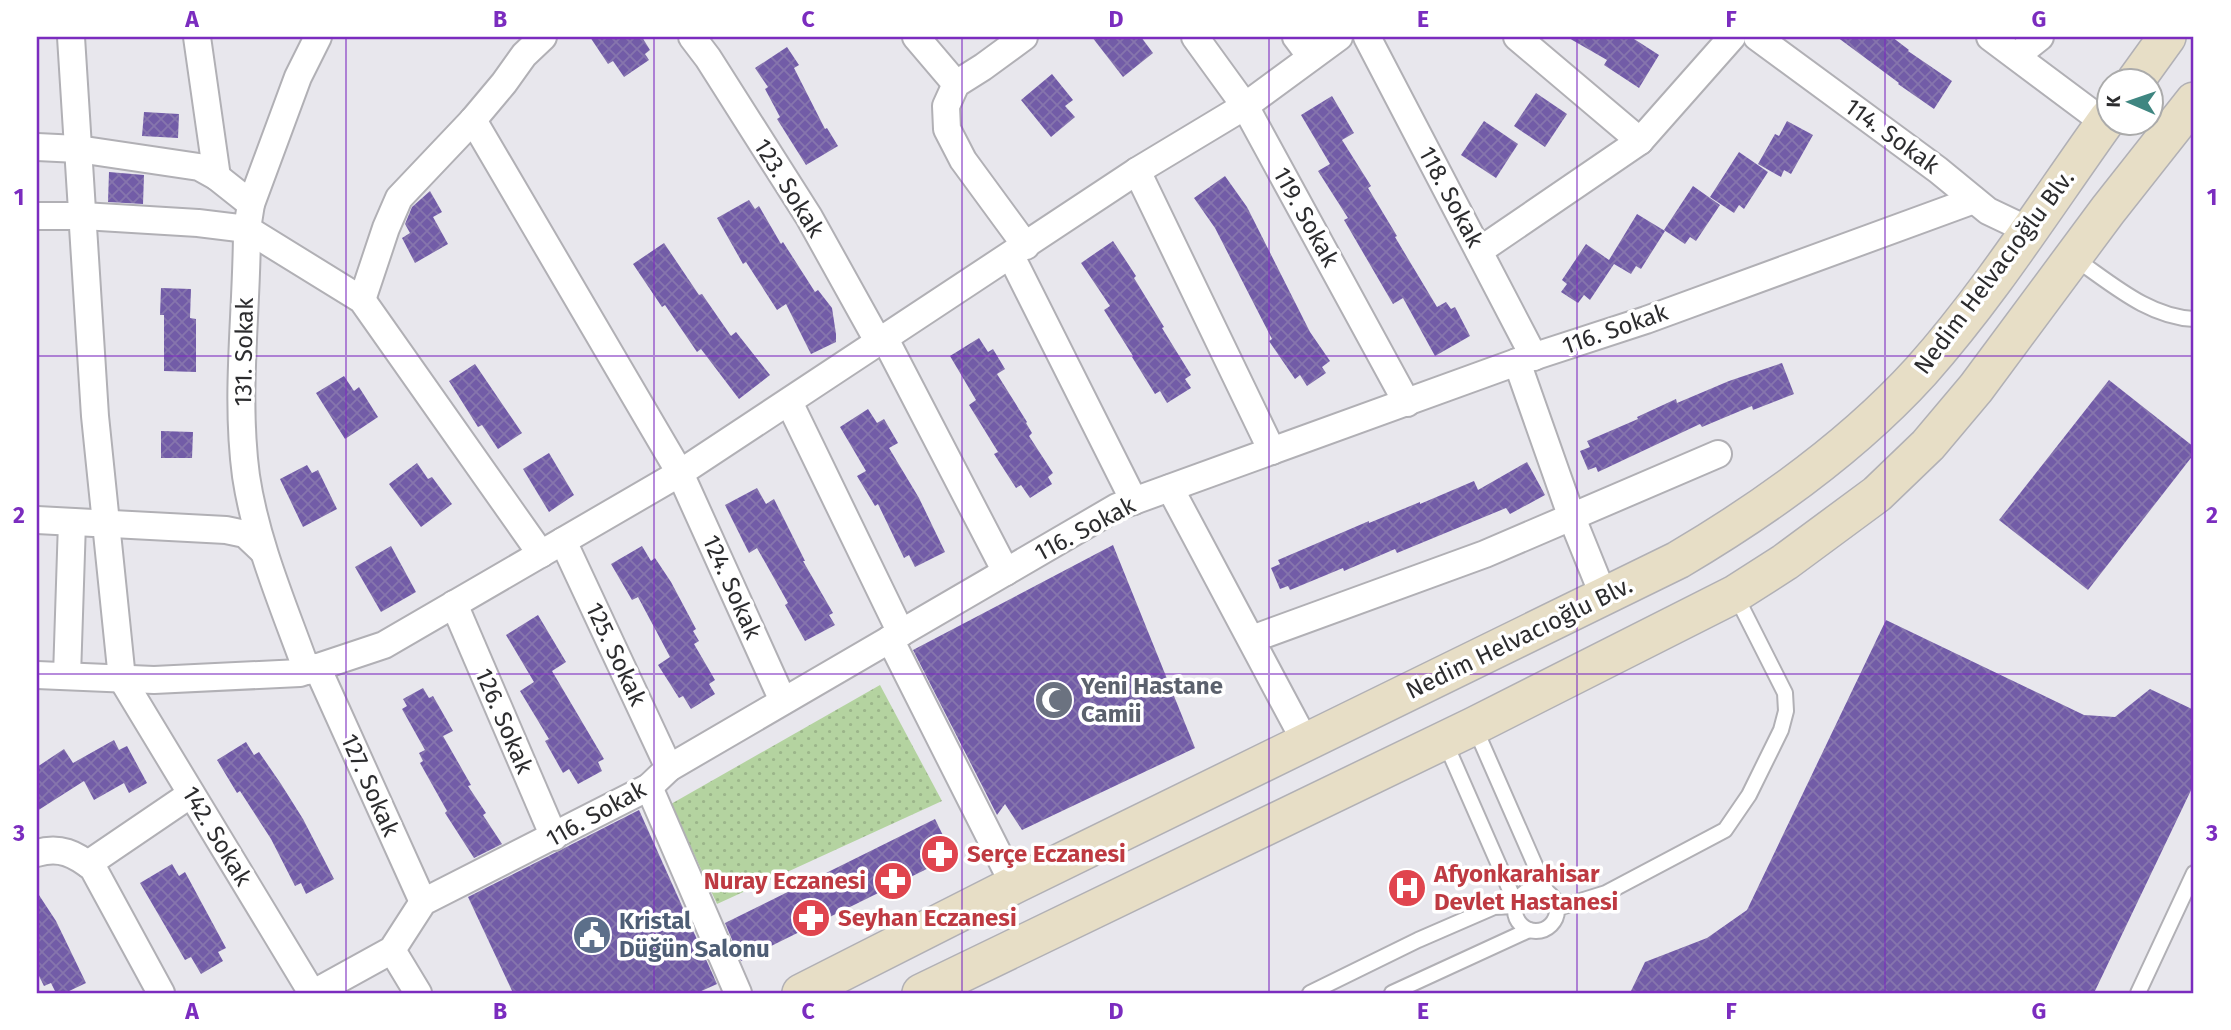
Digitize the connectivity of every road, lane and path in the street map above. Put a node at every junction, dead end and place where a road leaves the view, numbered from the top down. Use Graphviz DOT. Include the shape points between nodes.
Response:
graph roads {
  1 [pos="71,37"];
  2 [pos="197,37"];
  3 [pos="318,37"];
  4 [pos="543,37"];
  5 [pos="692,37"];
  6 [pos="916,37"];
  7 [pos="1024,37"];
  8 [pos="1195,37"];
  9 [pos="1339,37"];
  10 [pos="1367,37"];
  11 [pos="1517,37"];
  12 [pos="1732,37"];
  13 [pos="1757,37"];
  14 [pos="1990,37"];
  15 [pos="2040,37"];
  16 [pos="2167,37"];
  17 [pos="1304,47"];
  18 [pos="2016,57"];
  19 [pos="2146,66"];
  20 [pos="957,84"];
  21 [pos="2194,101"];
  22 [pos="1245,106"];
  23 [pos="2094,112"];
  24 [pos="473,120"];
  25 [pos="2096,136"];
  26 [pos="1640,141"];
  27 [pos="37,147"];
  28 [pos="78,149"];
  29 [pos="1138,171"];
  30 [pos="217,177"];
  31 [pos="1974,200"];
  32 [pos="37,216"];
  33 [pos="83,216"];
  34 [pos="249,217"];
  35 [pos="2030,231"];
  36 [pos="1018,251"];
  37 [pos="1479,251"];
  38 [pos="2073,257"];
  39 [pos="362,300"];
  40 [pos="2194,319"];
  41 [pos="882,341"];
  42 [pos="1526,360"];
  43 [pos="789,402"];
  44 [pos="1407,403"];
  45 [pos="1272,451"];
  46 [pos="1718,454"];
  47 [pos="680,473"];
  48 [pos="1170,488"];
  49 [pos="1134,501"];
  50 [pos="1572,518"];
  51 [pos="37,520"];
  52 [pos="72,523"];
  53 [pos="107,525"];
  54 [pos="552,547"];
  55 [pos="263,551"];
  56 [pos="1006,572"];
  57 [pos="1735,594"];
  58 [pos="1604,597"];
  59 [pos="454,604"];
  60 [pos="895,636"];
  61 [pos="1252,639"];
  62 [pos="312,669"];
  63 [pos="1452,671"];
  64 [pos="37,675"];
  65 [pos="66,676"];
  66 [pos="121,679"];
  67 [pos="783,701"];
  68 [pos="1459,733"];
  69 [pos="1306,743"];
  70 [pos="669,768"];
  71 [pos="649,787"];
  72 [pos="191,794"];
  73 [pos="554,837"];
  74 [pos="37,853"];
  75 [pos="88,863"];
  76 [pos="2194,873"];
  77 [pos="1014,884"];
  78 [pos="1546,890"];
  79 [pos="423,902"];
  80 [pos="1515,905"];
  81 [pos="1558,908"];
  82 [pos="1529,930"];
  83 [pos="392,950"];
  84 [pos="161,993"];
  85 [pos="313,993"];
  86 [pos="418,993"];
  87 [pos="738,993"];
  88 [pos="802,993"];
  89 [pos="921,993"];
  90 [pos="1310,993"];
  91 [pos="1392,993"];
  92 [pos="2138,993"];
  1 -- 28 [label="street"];
  2 -- 30 [label="street"];
  3 -- 34 [label="street, 131. Sokak" via="298,77"];
  4 -- 24 [label="street"];
  5 -- 41 [label="street, 123. Sokak" via="809,217"];
  6 -- 20 [label="street"];
  7 -- 20 [label="street"];
  8 -- 22 [label="street, 119. Sokak"];
  9 -- 17 [label="street"];
  10 -- 37 [label="street, 118. Sokak"];
  11 -- 26 [label="street"];
  12 -- 26 [label="street"];
  13 -- 31 [label="street, 114. Sokak"];
  14 -- 18 [label="street"];
  15 -- 18 [label="street"];
  16 -- 19 [label="main road"];
  17 -- 22 [label="street"];
  18 -- 23 [label="street"];
  20 -- 36 [label="street" via="946,106 947,129"];
  21 -- 38 [label="main road"];
  22 -- 29 [label="street"];
  22 -- 44 [label="street, 119. Sokak"];
  24 -- 39 [label="street" via="399,198"];
  24 -- 47 [label="street, 124. Sokak"];
  25 -- 35 [label="main road, Nedim Helvacıoğlu Blv."];
  26 -- 37 [label="street"];
  27 -- 28 [label="street"];
  28 -- 30 [label="street" via="199,167"];
  28 -- 33 [label="street"];
  29 -- 36 [label="street"];
  29 -- 45 [label="street"];
  30 -- 34 [label="street"];
  31 -- 35 [label="street, 114. Sokak"];
  31 -- 42 [label="street, 116. Sokak"];
  32 -- 33 [label="street"];
  33 -- 34 [label="street" via="198,223"];
  33 -- 53 [label="street" via="94,416"];
  34 -- 39 [label="street"];
  34 -- 55 [label="street, 131. Sokak" via="240,393 247,477"];
  35 -- 58 [label="main road, Nedim Helvacıoğlu Blv." via="1920,372 1857,434 1734,526"];
  36 -- 41 [label="street"];
  36 -- 49 [label="street"];
  37 -- 42 [label="street, 118. Sokak"];
  38 -- 40 [label="lane" via="2155,311"];
  38 -- 57 [label="main road" via="1976,388 1928,444 1877,494"];
  39 -- 54 [label="street, 125. Sokak"];
  41 -- 43 [label="street"];
  41 -- 56 [label="street, 123. Sokak"];
  42 -- 44 [label="street, 116. Sokak"];
  42 -- 50 [label="street, 118. Sokak"];
  43 -- 47 [label="street"];
  43 -- 60 [label="street"];
  44 -- 45 [label="street, 116. Sokak"];
  45 -- 48 [label="street, 116. Sokak"];
  46 -- 50 [label="street"];
  47 -- 54 [label="street"];
  47 -- 67 [label="street, 124. Sokak"];
  48 -- 49 [label="street, 116. Sokak"];
  48 -- 61 [label="street"];
  49 -- 56 [label="street, 116. Sokak"];
  50 -- 58 [label="street, 118. Sokak"];
  50 -- 61 [label="street"];
  51 -- 52 [label="street"];
  52 -- 53 [label="street"];
  52 -- 65 [label="street"];
  53 -- 55 [label="street" via="226,530 245,534"];
  53 -- 66 [label="street"];
  54 -- 59 [label="street"];
  54 -- 70 [label="street, 125. Sokak"];
  55 -- 62 [label="street, 131. Sokak"];
  56 -- 60 [label="street, 116. Sokak"];
  57 -- 68 [label="main road"];
  57 -- 81 [label="lane" via="1786,693 1781,730 1749,795 1725,830 1606,893"];
  58 -- 63 [label="main road, Nedim Helvacıoğlu Blv."];
  59 -- 62 [label="street" via="384,645"];
  59 -- 73 [label="street, 126. Sokak"];
  60 -- 67 [label="street, 116. Sokak"];
  60 -- 77 [label="street"];
  61 -- 69 [label="street"];
  62 -- 66 [label="street"];
  62 -- 79 [label="street, 127. Sokak"];
  63 -- 68 [label="main road" via="1446,706"];
  63 -- 69 [label="main road, Nedim Helvacıoğlu Blv."];
  64 -- 65 [label="street"];
  65 -- 66 [label="street"];
  66 -- 72 [label="street, 142. Sokak"];
  67 -- 70 [label="street, 116. Sokak"];
  68 -- 78 [label="lane"];
  68 -- 80 [label="lane"];
  68 -- 89 [label="main road"];
  69 -- 77 [label="main road, Nedim Helvacıoğlu Blv."];
  70 -- 71 [label="street, 116. Sokak"];
  71 -- 73 [label="street, 116. Sokak"];
  71 -- 87 [label="street"];
  72 -- 75 [label="street"];
  72 -- 85 [label="street, 142. Sokak"];
  73 -- 79 [label="street, 116. Sokak"];
  74 -- 75 [label="street" via="77,855"];
  75 -- 84 [label="street"];
  76 -- 92 [label="lane"];
  77 -- 88 [label="main road, Nedim Helvacıoğlu Blv."];
  78 -- 80 [label="lane" via="1524,892"];
  78 -- 81 [label="lane"];
  79 -- 83 [label="street"];
  80 -- 82 [label="lane" via="1517,919"];
  80 -- 90 [label="lane" via="1494,908 1430,934"];
  81 -- 82 [label="lane" via="1550,927"];
  82 -- 91 [label="lane"];
  83 -- 85 [label="street"];
  83 -- 86 [label="street"];
}
